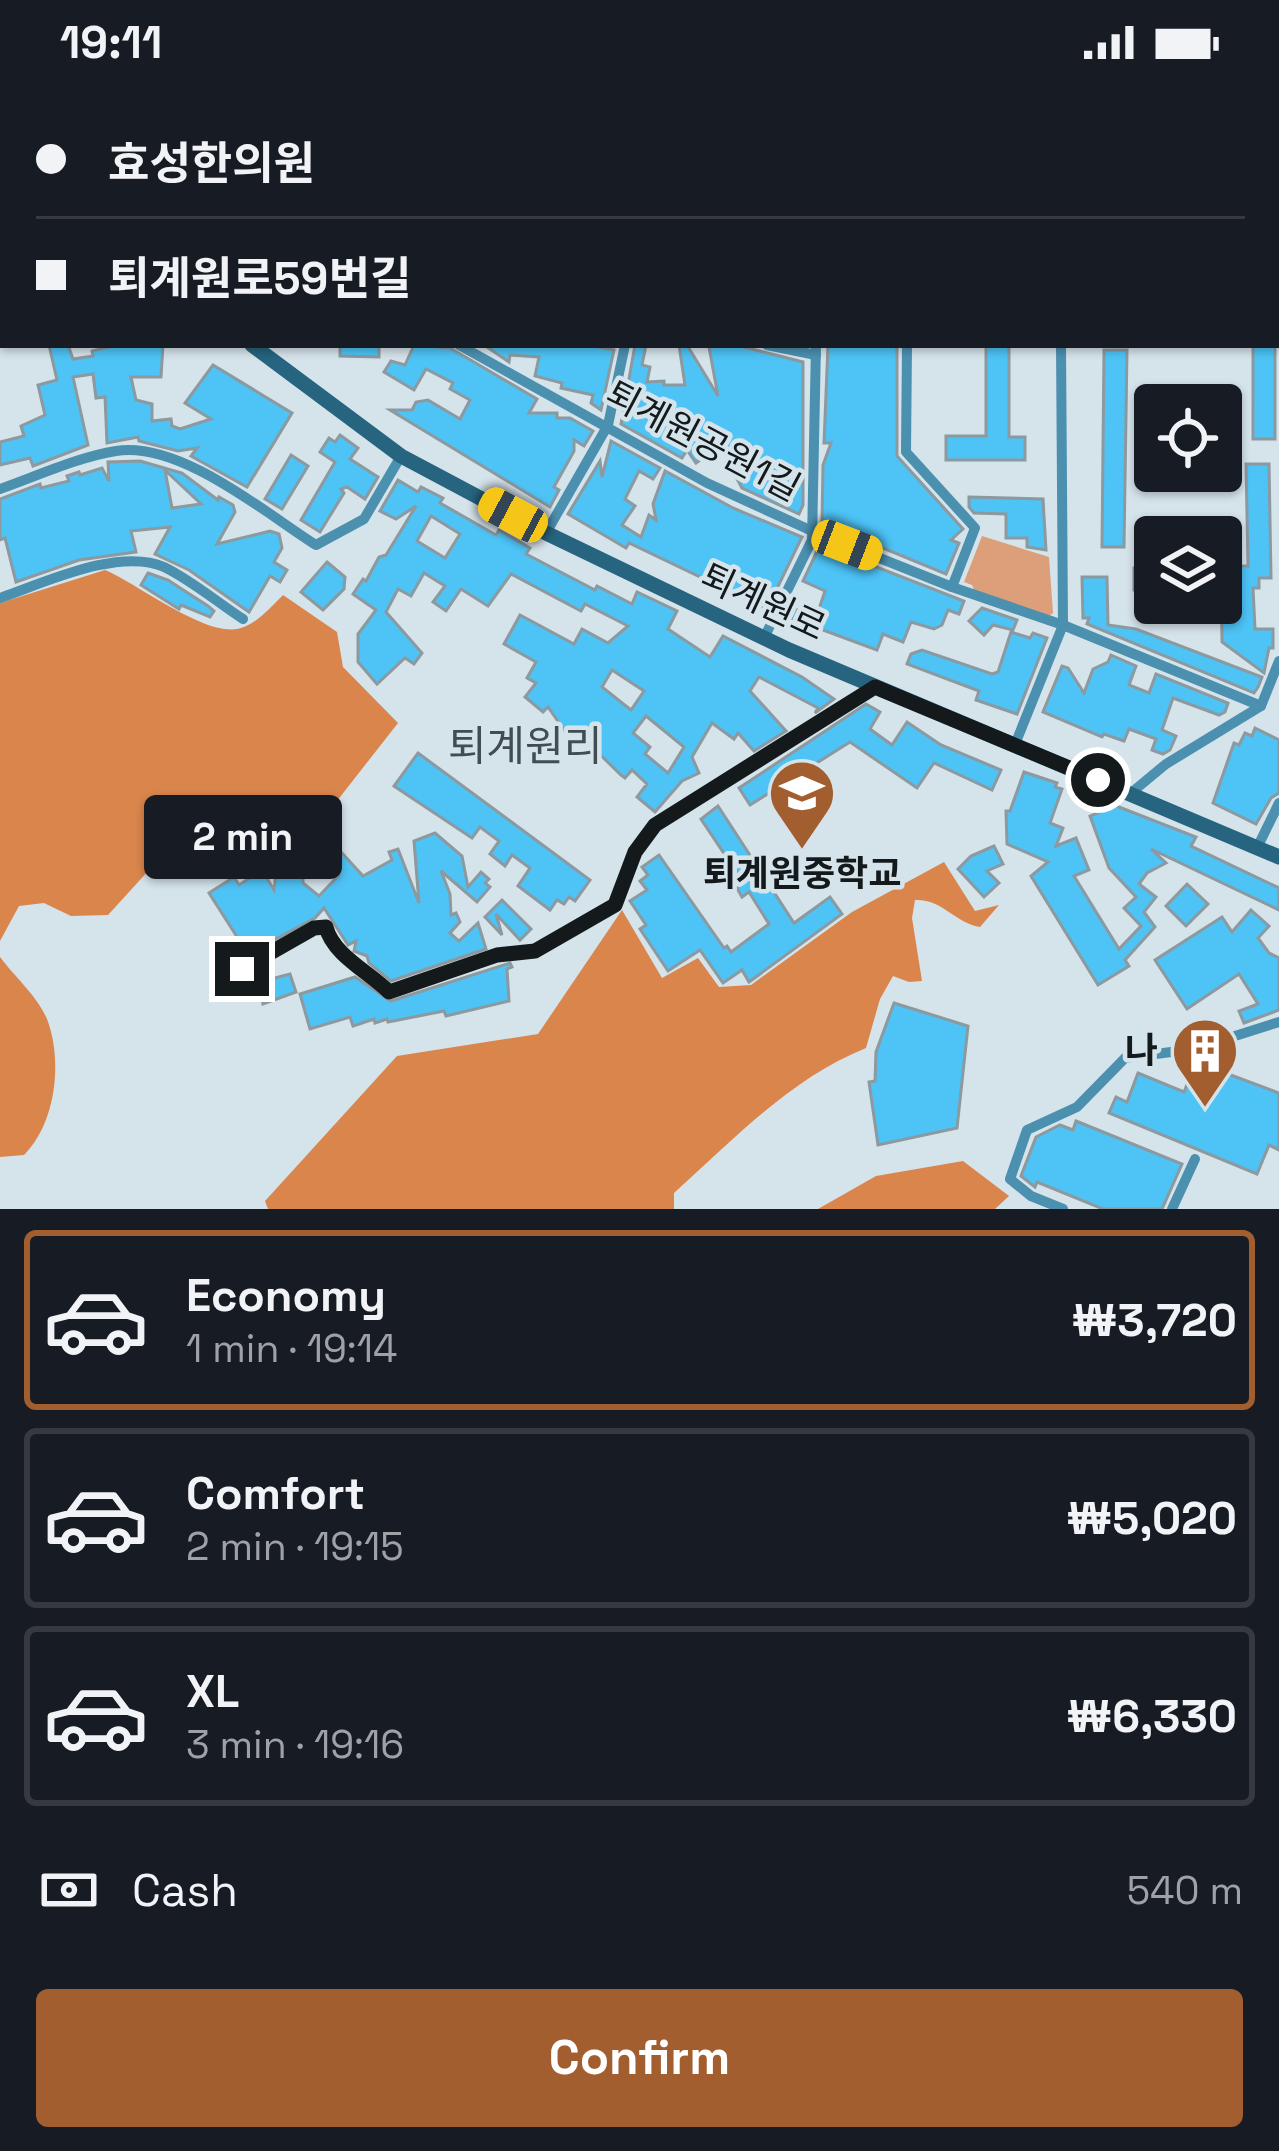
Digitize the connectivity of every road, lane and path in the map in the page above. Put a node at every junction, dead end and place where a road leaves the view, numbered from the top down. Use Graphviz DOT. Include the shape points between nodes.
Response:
graph roads {
  1 [pos="256,348"];
  2 [pos="465,348"];
  3 [pos="624,348"];
  4 [pos="907,348"];
  5 [pos="1061,348"];
  6 [pos="816,350"];
  7 [pos="608,425"];
  8 [pos="401,456"];
  9 [pos="0,489"];
  10 [pos="812,531"];
  11 [pos="546,533"];
  12 [pos="952,587"];
  13 [pos="0,598"];
  14 [pos="243,619"];
  15 [pos="1063,625"];
  16 [pos="764,638"];
  17 [pos="1279,661"];
  18 [pos="875,687"];
  19 [pos="1261,706"];
  20 [pos="1014,748"];
  21 [pos="1131,793"];
  22 [pos="1279,803"];
  23 [pos="1257,848"];
  24 [pos="1279,857"];
  25 [pos="218,982"];
  26 [pos="1279,1022"];
  27 [pos="1195,1159"];
  28 [pos="1063,1209"];
  29 [pos="1172,1209"];
  1 -- 8 [label="street, 퇴계원로"];
  2 -- 7 [label="street, 퇴계원공원1길"];
  3 -- 7 [label="street"];
  4 -- 12 [label="street" via="906,452 974,527"];
  5 -- 15 [label="street"];
  6 -- 10 [label="street"];
  7 -- 10 [label="street, 퇴계원공원1길"];
  7 -- 11 [label="street"];
  8 -- 9 [label="street" via="364,519 316,545 159,453 118,451"];
  8 -- 11 [label="street, 퇴계원로"];
  10 -- 12 [label="street, 퇴계원공원1길"];
  10 -- 16 [label="street"];
  11 -- 16 [label="street, 퇴계원로"];
  12 -- 15 [label="street, 퇴계원공원1길"];
  13 -- 14 [label="street" via="138,560 164,567"];
  15 -- 19 [label="street, 퇴계원공원1길"];
  15 -- 20 [label="street"];
  16 -- 18 [label="street, 퇴계원로"];
  17 -- 19 [label="street"];
  18 -- 20 [label="street, 퇴계원로"];
  18 -- 25 [label="street" via="655,825 615,905 535,951 497,955 389,992 352,963 326,927 314,928"];
  19 -- 21 [label="street"];
  20 -- 21 [label="street, 퇴계원로"];
  21 -- 23 [label="street, 퇴계원로"];
  22 -- 23 [label="street"];
  23 -- 24 [label="street, 퇴계원로"];
  26 -- 28 [label="street" via="1194,1049 1125,1058 1077,1107 1027,1130 1010,1179"];
  27 -- 29 [label="street"];
}
